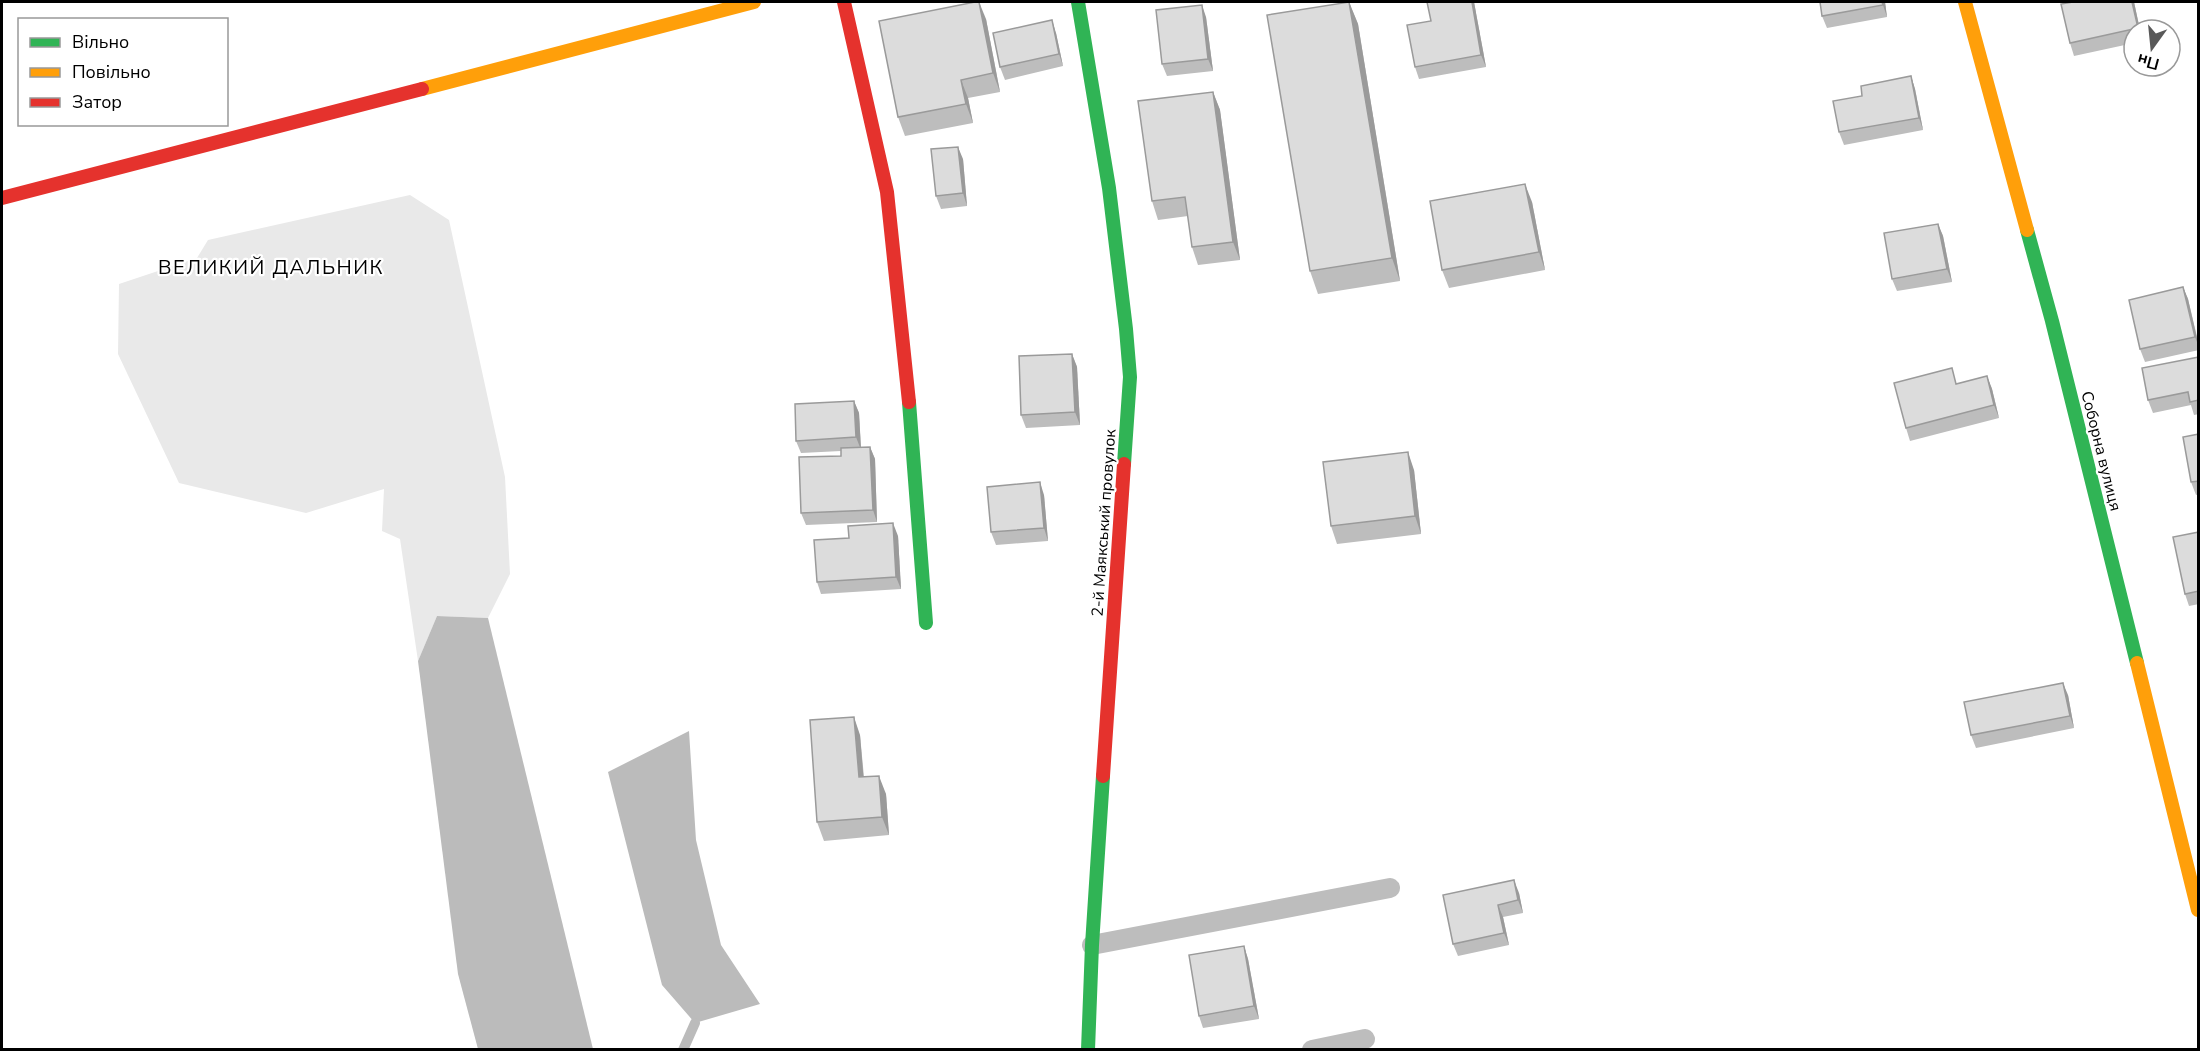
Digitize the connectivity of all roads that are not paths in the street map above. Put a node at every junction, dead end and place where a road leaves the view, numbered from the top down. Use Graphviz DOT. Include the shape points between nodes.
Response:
graph roads {
  1 [pos="754,2"];
  2 [pos="844,2"];
  3 [pos="1078,2"];
  4 [pos="1965,2"];
  5 [pos="2,198"];
  6 [pos="926,623"];
  7 [pos="1390,888"];
  8 [pos="2199,910"];
  9 [pos="1092,945"];
  10 [pos="1365,1039"];
  11 [pos="1088,1050"];
  12 [pos="1312,1050"];
  1 -- 5 [label="main road"];
  2 -- 6 [label="main road" via="887,192 906,357"];
  3 -- 9 [label="main road, 2-й Маякський провулок" via="1115,221 1130,377"];
  4 -- 8 [label="main road, Соборна вулиця" via="2052,321"];
  7 -- 9 [label="lane"];
  9 -- 11 [label="main road, 2-й Маякський провулок"];
  10 -- 12 [label="lane"];
}
